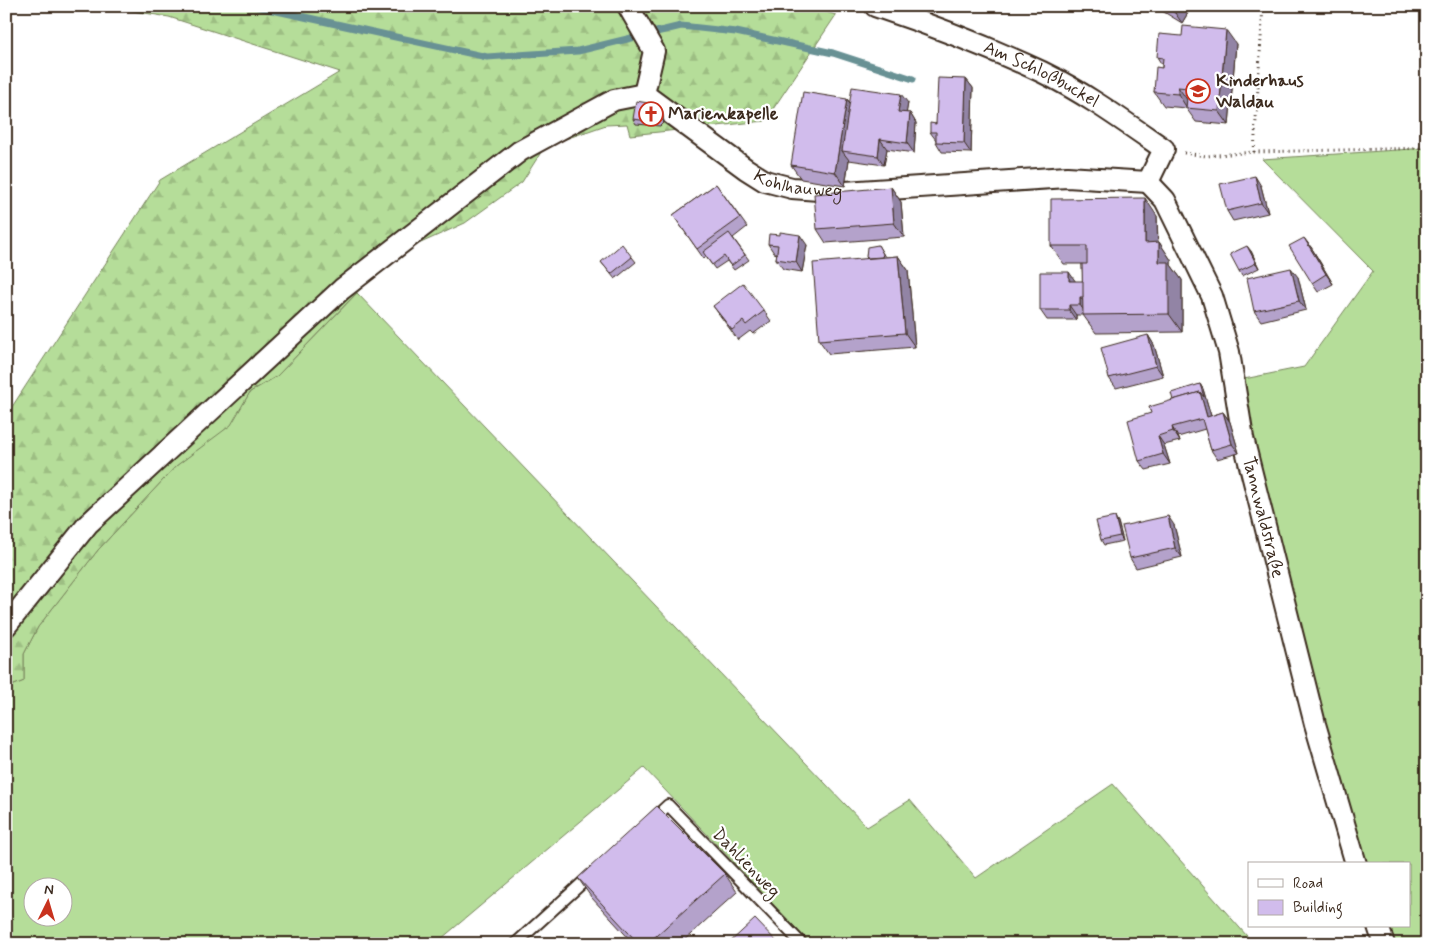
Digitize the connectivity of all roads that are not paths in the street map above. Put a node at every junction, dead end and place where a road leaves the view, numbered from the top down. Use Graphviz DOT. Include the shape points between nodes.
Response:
graph roads {
  1 [pos="875,6"];
  2 [pos="632,14"];
  3 [pos="644,94"];
  4 [pos="1148,182"];
  5 [pos="6,626"];
  6 [pos="646,825"];
  7 [pos="1355,862"];
  8 [pos="602,865"];
  9 [pos="1379,928"];
  10 [pos="515,944"];
  11 [pos="802,944"];
  12 [pos="1384,944"];
  1 -- 4 [label="street, Am Schloßbuckel" via="1043,72 1105,108 1164,149"];
  2 -- 3 [label="street" via="652,49"];
  3 -- 4 [label="street, Kohlhauweg" via="746,169 765,181 792,188 845,192 1067,177"];
  3 -- 5 [label="street" via="614,100 520,151 342,289 88,524"];
  4 -- 7 [label="street, Tannwaldstraße" via="1165,200 1212,296 1229,352 1244,438 1288,619"];
  6 -- 11 [label="lane, Dahlienweg" via="668,806"];
  8 -- 10 [label="lane"];
  9 -- 12 [label="street"];
}
